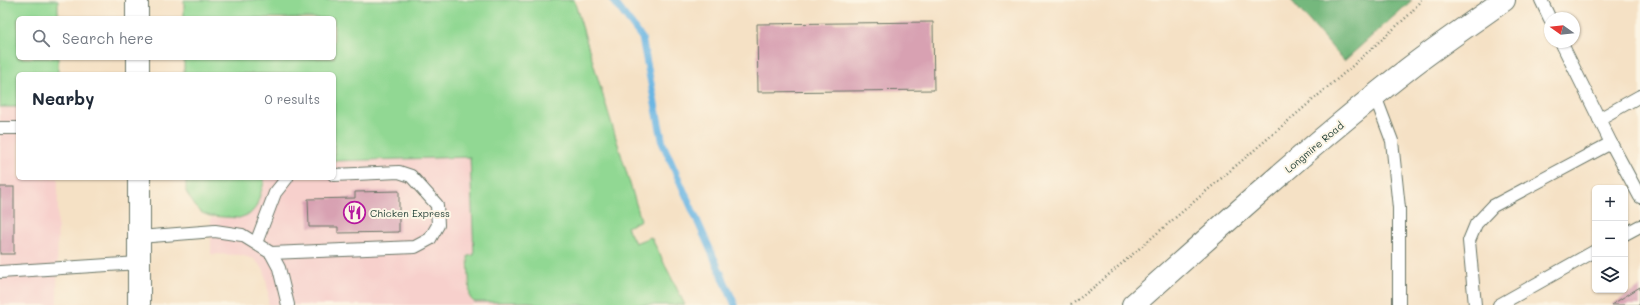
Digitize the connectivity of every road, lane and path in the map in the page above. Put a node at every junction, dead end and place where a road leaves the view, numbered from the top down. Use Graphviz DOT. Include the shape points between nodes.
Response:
graph roads {
  1 [pos="137,0"];
  2 [pos="1421,0"];
  3 [pos="1504,0"];
  4 [pos="1541,0"];
  5 [pos="1547,12"];
  6 [pos="137,16"];
  7 [pos="1564,48"];
  8 [pos="138,60"];
  9 [pos="138,72"];
  10 [pos="1375,96"];
  11 [pos="1640,96"];
  12 [pos="1599,119"];
  13 [pos="0,128"];
  14 [pos="16,128"];
  15 [pos="1611,143"];
  16 [pos="336,175"];
  17 [pos="139,180"];
  18 [pos="285,180"];
  19 [pos="1640,197"];
  20 [pos="1640,226"];
  21 [pos="1628,232"];
  22 [pos="139,237"];
  23 [pos="256,243"];
  24 [pos="271,253"];
  25 [pos="1592,253"];
  26 [pos="139,263"];
  27 [pos="0,272"];
  28 [pos="287,304"];
  29 [pos="140,305"];
  30 [pos="1071,305"];
  31 [pos="1134,305"];
  32 [pos="1399,305"];
  33 [pos="1475,305"];
  34 [pos="1499,305"];
  1 -- 6 [label="main road"];
  2 -- 30 [label="path" via="1410,14 1349,69"];
  3 -- 10 [label="main road, Longmire Road" via="1409,68"];
  4 -- 5 [label="lane"];
  7 -- 12 [label="lane"];
  8 -- 9 [label="main road"];
  10 -- 31 [label="main road, Longmire Road" via="1269,184"];
  10 -- 32 [label="lane" via="1392,141 1399,208"];
  11 -- 12 [label="lane"];
  12 -- 15 [label="lane"];
  13 -- 14 [label="lane"];
  15 -- 19 [label="lane"];
  15 -- 33 [label="lane" via="1493,206 1476,224 1469,241"];
  16 -- 24 [label="lane" via="399,172 411,176 437,205 438,225 430,239 415,247"];
  17 -- 22 [label="main road"];
  18 -- 23 [label="lane" via="275,193"];
  20 -- 21 [label="lane"];
  22 -- 23 [label="lane" via="215,230 242,235"];
  22 -- 26 [label="main road"];
  23 -- 24 [label="lane"];
  24 -- 28 [label="lane" via="279,268"];
  25 -- 34 [label="lane"];
  26 -- 27 [label="lane"];
  26 -- 29 [label="main road"];
}
